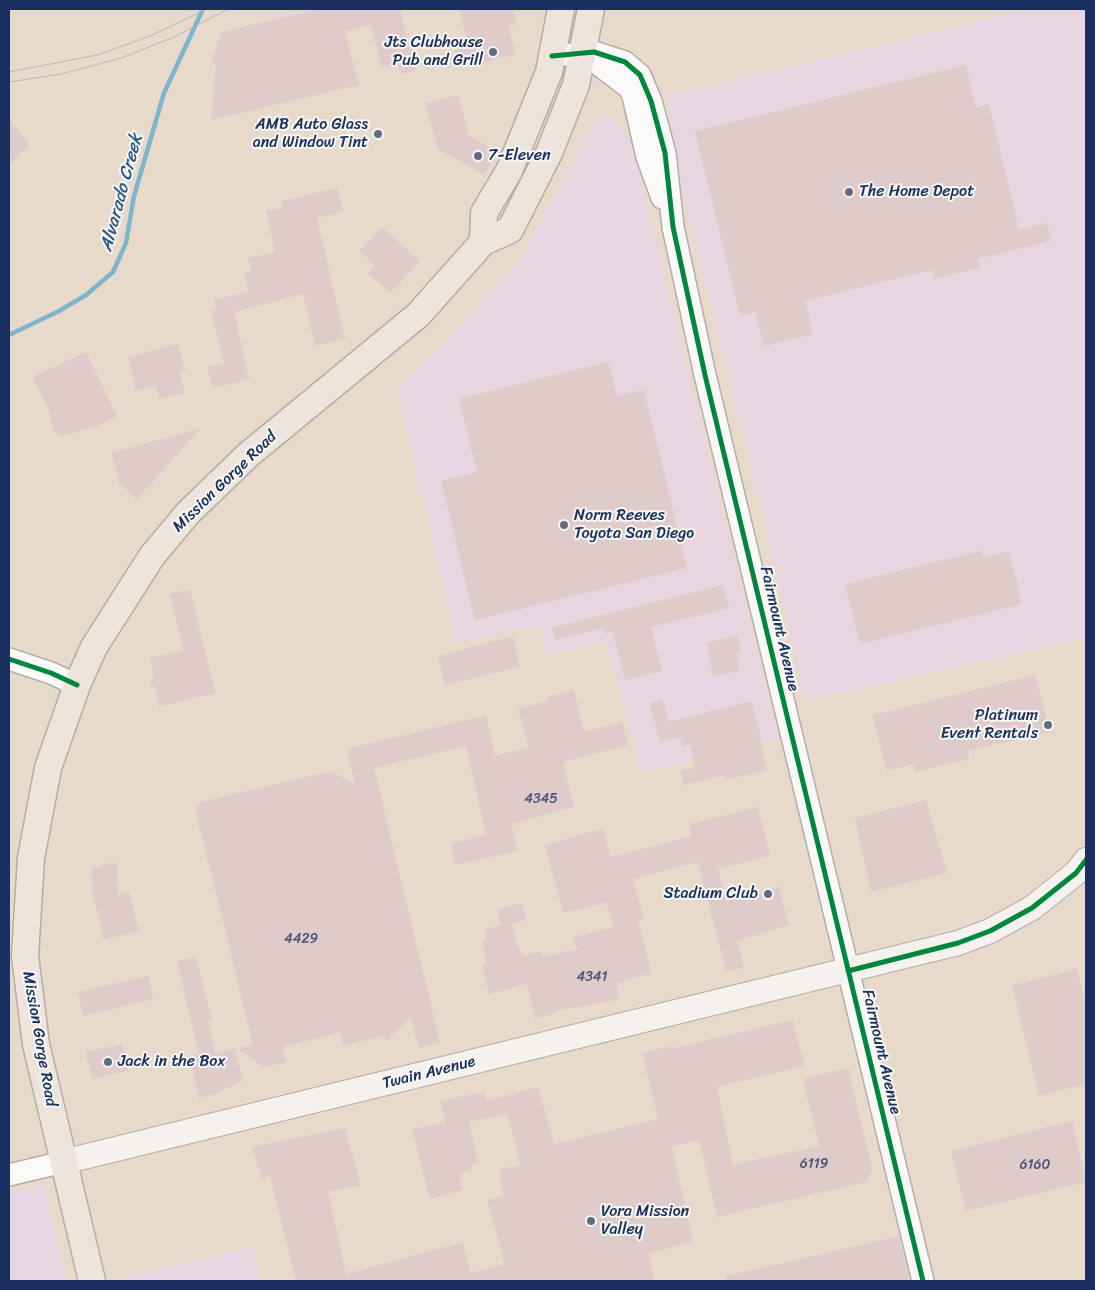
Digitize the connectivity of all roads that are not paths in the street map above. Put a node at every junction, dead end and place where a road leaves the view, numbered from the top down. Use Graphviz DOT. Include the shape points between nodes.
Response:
graph roads {
  1 [pos="562,9"];
  2 [pos="591,9"];
  3 [pos="582,52"];
  4 [pos="552,56"];
  5 [pos="483,242"];
  6 [pos="9,659"];
  7 [pos="77,685"];
  8 [pos="1086,860"];
  9 [pos="848,971"];
  10 [pos="63,1162"];
  11 [pos="9,1175"];
  12 [pos="92,1281"];
  13 [pos="922,1281"];
  1 -- 4 [label="main road"];
  2 -- 3 [label="main road"];
  3 -- 4 [label="street"];
  3 -- 5 [label="main road, Mission Gorge Road" via="576,84 532,189 510,230"];
  3 -- 9 [label="street, Fairmount Avenue" via="622,82 633,96 646,157 673,226 705,375"];
  4 -- 5 [label="main road" via="524,137 509,171 484,213"];
  5 -- 7 [label="main road, Mission Gorge Road" via="418,315 248,455 188,513 148,563 94,647"];
  6 -- 7 [label="street"];
  7 -- 10 [label="main road, Mission Gorge Road" via="48,768 31,858 25,956 36,1044"];
  8 -- 9 [label="main road, Twain Avenue" via="1076,873 1032,908 990,931 958,943"];
  9 -- 10 [label="main road, Twain Avenue"];
  9 -- 13 [label="street, Fairmount Avenue"];
  10 -- 11 [label="street, Twain Avenue"];
  10 -- 12 [label="main road, Mission Gorge Road"];
}
